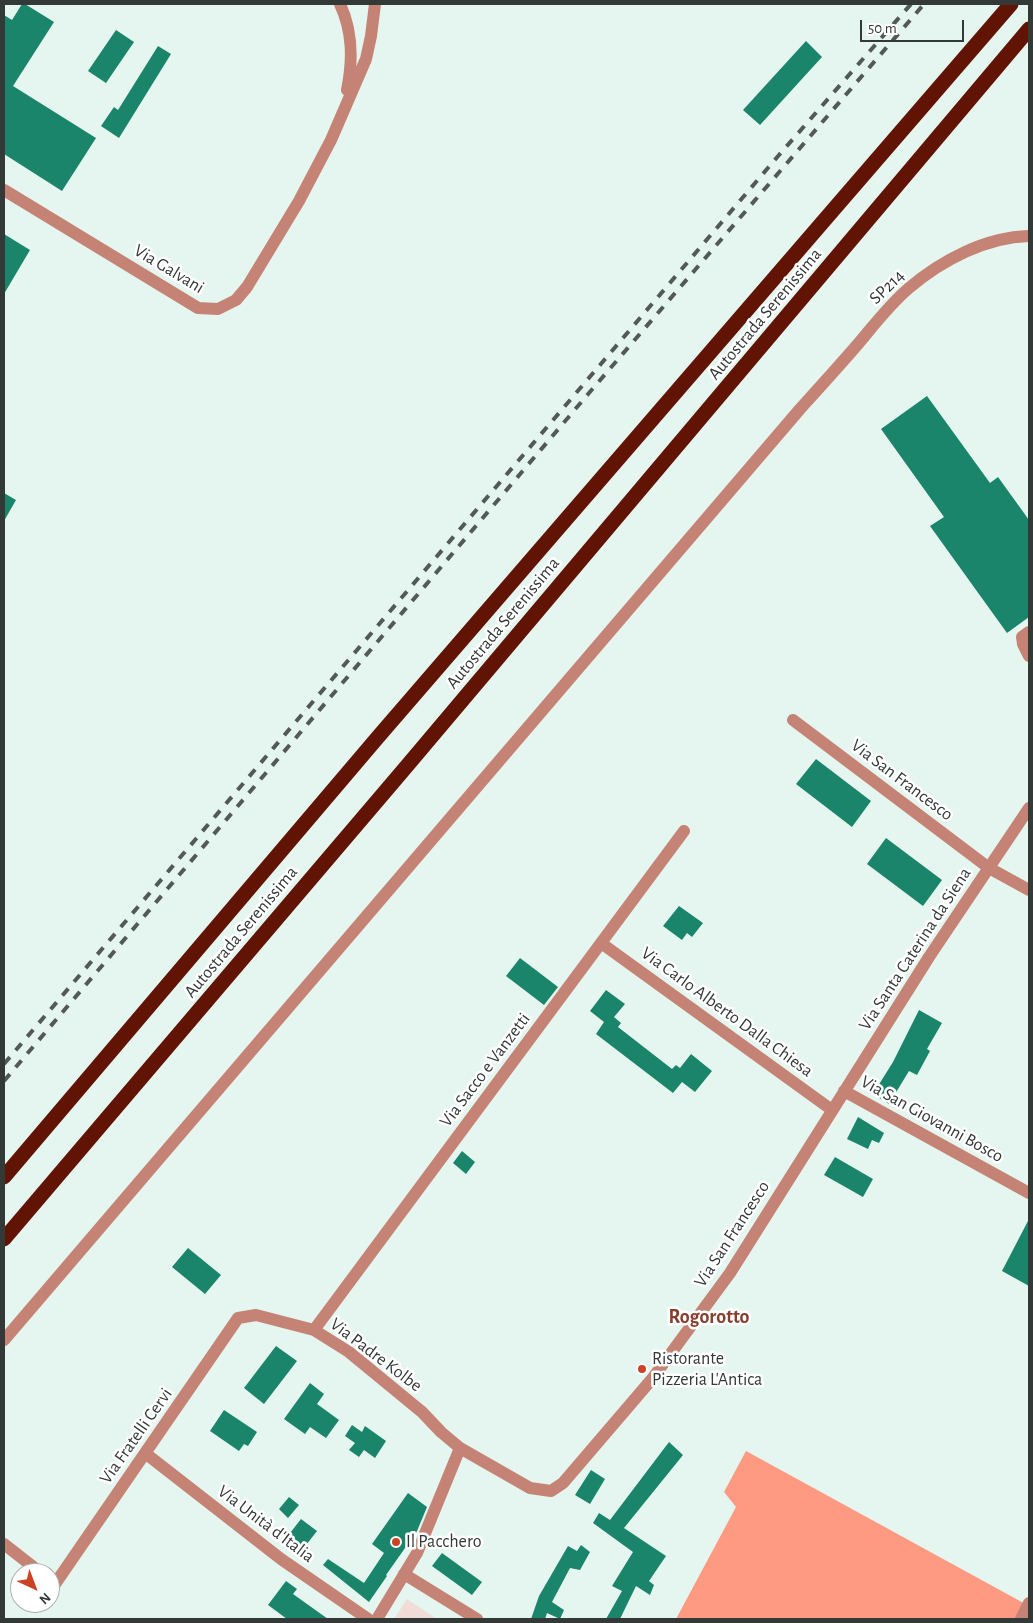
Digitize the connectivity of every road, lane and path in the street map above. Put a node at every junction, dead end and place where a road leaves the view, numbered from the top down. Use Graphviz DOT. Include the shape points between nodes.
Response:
graph roads {
  1 [pos="340,4"];
  2 [pos="375,4"];
  3 [pos="1011,4"];
  4 [pos="1029,30"];
  5 [pos="342,112"];
  6 [pos="4,190"];
  7 [pos="1029,236"];
  8 [pos="1029,632"];
  9 [pos="1029,656"];
  10 [pos="793,720"];
  11 [pos="1029,808"];
  12 [pos="684,830"];
  13 [pos="989,868"];
  14 [pos="1029,890"];
  15 [pos="601,943"];
  16 [pos="844,1091"];
  17 [pos="832,1110"];
  18 [pos="4,1177"];
  19 [pos="1029,1192"];
  20 [pos="4,1239"];
  21 [pos="256,1315"];
  22 [pos="314,1330"];
  23 [pos="4,1340"];
  24 [pos="460,1448"];
  25 [pos="145,1453"];
  26 [pos="4,1544"];
  27 [pos="28,1563"];
  28 [pos="404,1574"];
  29 [pos="60,1577"];
  30 [pos="1029,1603"];
  31 [pos="368,1619"];
  32 [pos="377,1619"];
  33 [pos="477,1619"];
  34 [pos="1021,1619"];
  1 -- 5 [label="street, Via Galvani" via="349,29 352,55"];
  2 -- 5 [label="street, Via Galvani" via="366,59"];
  3 -- 18 [label="highway, Autostrada Serenissima" via="384,730"];
  4 -- 20 [label="highway, Autostrada Serenissima"];
  5 -- 6 [label="street, Via Galvani" via="299,200 247,288 236,300 218,309 198,308"];
  7 -- 23 [label="street, SP214 / SP214" via="992,242 965,252 935,268 885,312"];
  8 -- 9 [label="street" via="1022,638"];
  10 -- 13 [label="street, Via San Francesco"];
  11 -- 13 [label="street, Via Santa Caterina da Siena"];
  12 -- 15 [label="street, Via Sacco e Vanzetti"];
  13 -- 14 [label="street, Via San Francesco"];
  13 -- 16 [label="street, Via Santa Caterina da Siena"];
  15 -- 17 [label="street, Via Carlo Alberto Dalla Chiesa"];
  15 -- 22 [label="street, Via Sacco e Vanzetti"];
  16 -- 17 [label="street, Via Santa Caterina da Siena"];
  16 -- 19 [label="street, Via San Giovanni Bosco"];
  17 -- 24 [label="street, Via San Francesco" via="730,1273 652,1379 563,1483 552,1492 530,1488"];
  21 -- 22 [label="street, Via Padre Kolbe"];
  21 -- 25 [label="street, Via Fratelli Cervi" via="238,1318"];
  22 -- 24 [label="street, Via Padre Kolbe" via="349,1352"];
  24 -- 28 [label="street"];
  25 -- 29 [label="street, Via Fratelli Cervi"];
  25 -- 31 [label="street, Via Unità d'Italia" via="281,1559"];
  26 -- 27 [label="street"];
  28 -- 32 [label="street"];
  28 -- 33 [label="street"];
  30 -- 34 [label="street"];
}
